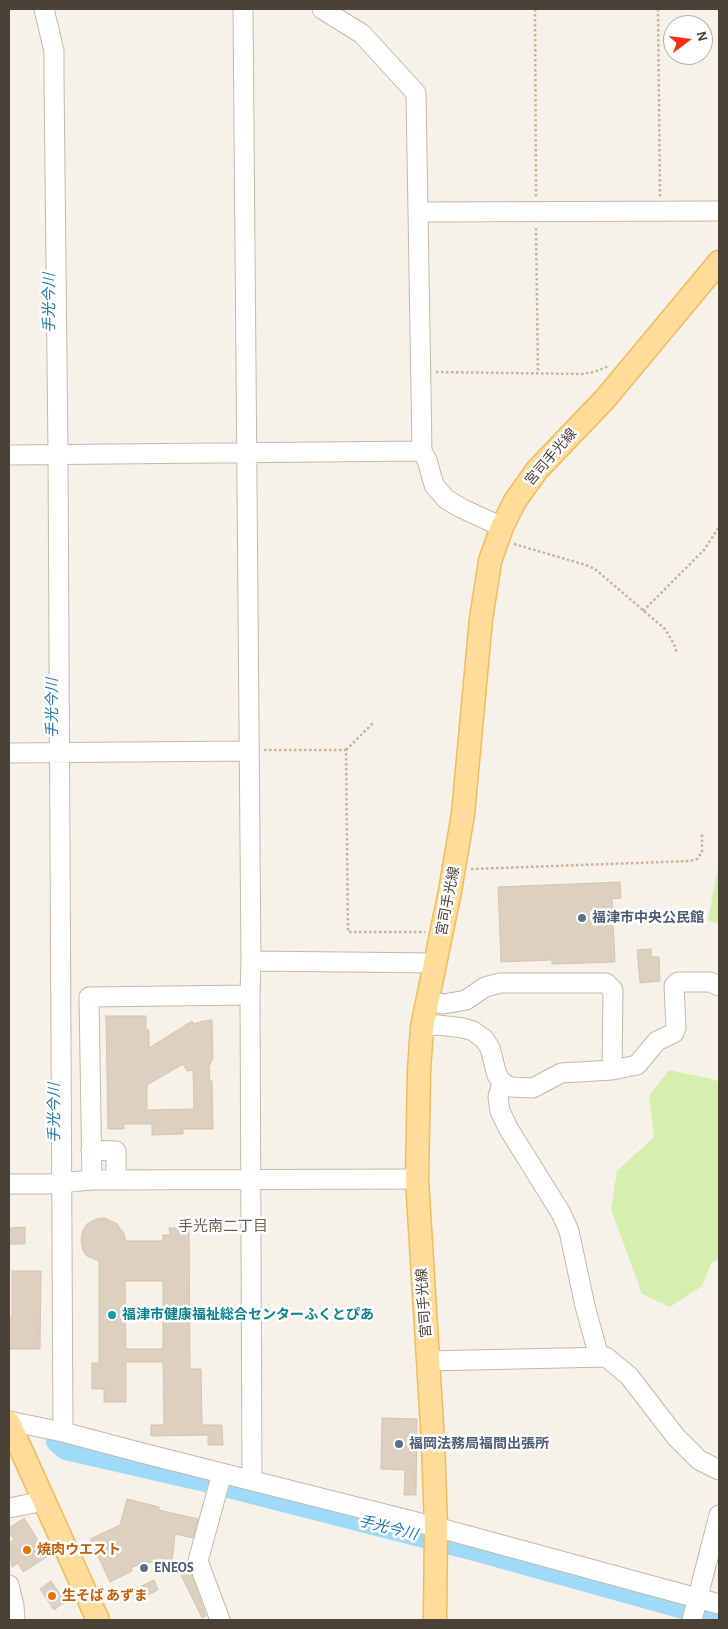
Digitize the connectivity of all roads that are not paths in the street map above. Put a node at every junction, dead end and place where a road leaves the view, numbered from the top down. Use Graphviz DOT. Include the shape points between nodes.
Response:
graph roads {
  1 [pos="44,9"];
  2 [pos="243,9"];
  3 [pos="322,9"];
  4 [pos="719,211"];
  5 [pos="419,212"];
  6 [pos="717,271"];
  7 [pos="422,451"];
  8 [pos="53,454"];
  9 [pos="246,454"];
  10 [pos="9,455"];
  11 [pos="500,533"];
  12 [pos="249,751"];
  13 [pos="9,753"];
  14 [pos="54,753"];
  15 [pos="251,961"];
  16 [pos="435,963"];
  17 [pos="719,986"];
  18 [pos="250,995"];
  19 [pos="427,1000"];
  20 [pos="422,1027"];
  21 [pos="612,1070"];
  22 [pos="502,1082"];
  23 [pos="91,1150"];
  24 [pos="417,1179"];
  25 [pos="92,1180"];
  26 [pos="116,1180"];
  27 [pos="250,1180"];
  28 [pos="57,1182"];
  29 [pos="9,1184"];
  30 [pos="599,1357"];
  31 [pos="428,1360"];
  32 [pos="9,1422"];
  33 [pos="63,1432"];
  34 [pos="719,1470"];
  35 [pos="222,1473"];
  36 [pos="252,1481"];
  37 [pos="44,1502"];
  38 [pos="9,1508"];
  39 [pos="719,1516"];
  40 [pos="436,1536"];
  41 [pos="9,1585"];
  42 [pos="698,1598"];
  43 [pos="719,1604"];
  44 [pos="15,1620"];
  45 [pos="98,1620"];
  46 [pos="220,1620"];
  47 [pos="435,1620"];
  48 [pos="692,1620"];
  1 -- 8 [label="street" via="54,51"];
  2 -- 9 [label="street"];
  3 -- 5 [label="street" via="362,34 416,92"];
  4 -- 5 [label="street"];
  5 -- 7 [label="street"];
  6 -- 11 [label="main road, 宮司手光線" via="605,399 537,470 515,501"];
  7 -- 9 [label="street"];
  7 -- 11 [label="street" via="434,485 446,499"];
  8 -- 9 [label="street"];
  8 -- 10 [label="street"];
  8 -- 14 [label="street"];
  9 -- 12 [label="street"];
  11 -- 16 [label="main road, 宮司手光線" via="490,560 485,588 463,814"];
  12 -- 14 [label="street"];
  12 -- 15 [label="street"];
  13 -- 14 [label="street"];
  14 -- 28 [label="street"];
  15 -- 16 [label="street"];
  15 -- 18 [label="street"];
  16 -- 19 [label="main road, 宮司手光線"];
  17 -- 21 [label="street" via="710,982 678,982 674,986 674,1033 657,1041 637,1065"];
  18 -- 23 [label="street" via="89,997"];
  18 -- 27 [label="street"];
  19 -- 20 [label="main road, 宮司手光線"];
  19 -- 21 [label="street" via="443,1004 466,1000 486,987 500,983 606,983 613,990"];
  20 -- 22 [label="street" via="438,1025 473,1031 490,1048 497,1076"];
  20 -- 24 [label="main road, 宮司手光線"];
  21 -- 22 [label="street" via="561,1073 533,1088 510,1087"];
  22 -- 30 [label="street" via="498,1097 500,1111 569,1231"];
  23 -- 25 [label="street"];
  23 -- 26 [label="street" via="116,1151"];
  24 -- 27 [label="street"];
  24 -- 31 [label="main road, 宮司手光線"];
  25 -- 26 [label="street"];
  25 -- 28 [label="street"];
  26 -- 27 [label="street"];
  27 -- 36 [label="street"];
  28 -- 29 [label="street"];
  28 -- 33 [label="street"];
  30 -- 31 [label="street"];
  30 -- 34 [label="street" via="606,1357 629,1376 676,1437 700,1460"];
  31 -- 40 [label="main road, 宮司手光線"];
  32 -- 33 [label="street"];
  32 -- 37 [label="main road"];
  33 -- 35 [label="street"];
  35 -- 36 [label="street"];
  35 -- 46 [label="street" via="198,1561"];
  36 -- 40 [label="street"];
  37 -- 38 [label="street"];
  37 -- 45 [label="main road"];
  39 -- 42 [label="street"];
  40 -- 42 [label="street"];
  40 -- 47 [label="main road, 宮司手光線"];
  41 -- 44 [label="street"];
  42 -- 43 [label="street"];
  42 -- 48 [label="street"];
}
